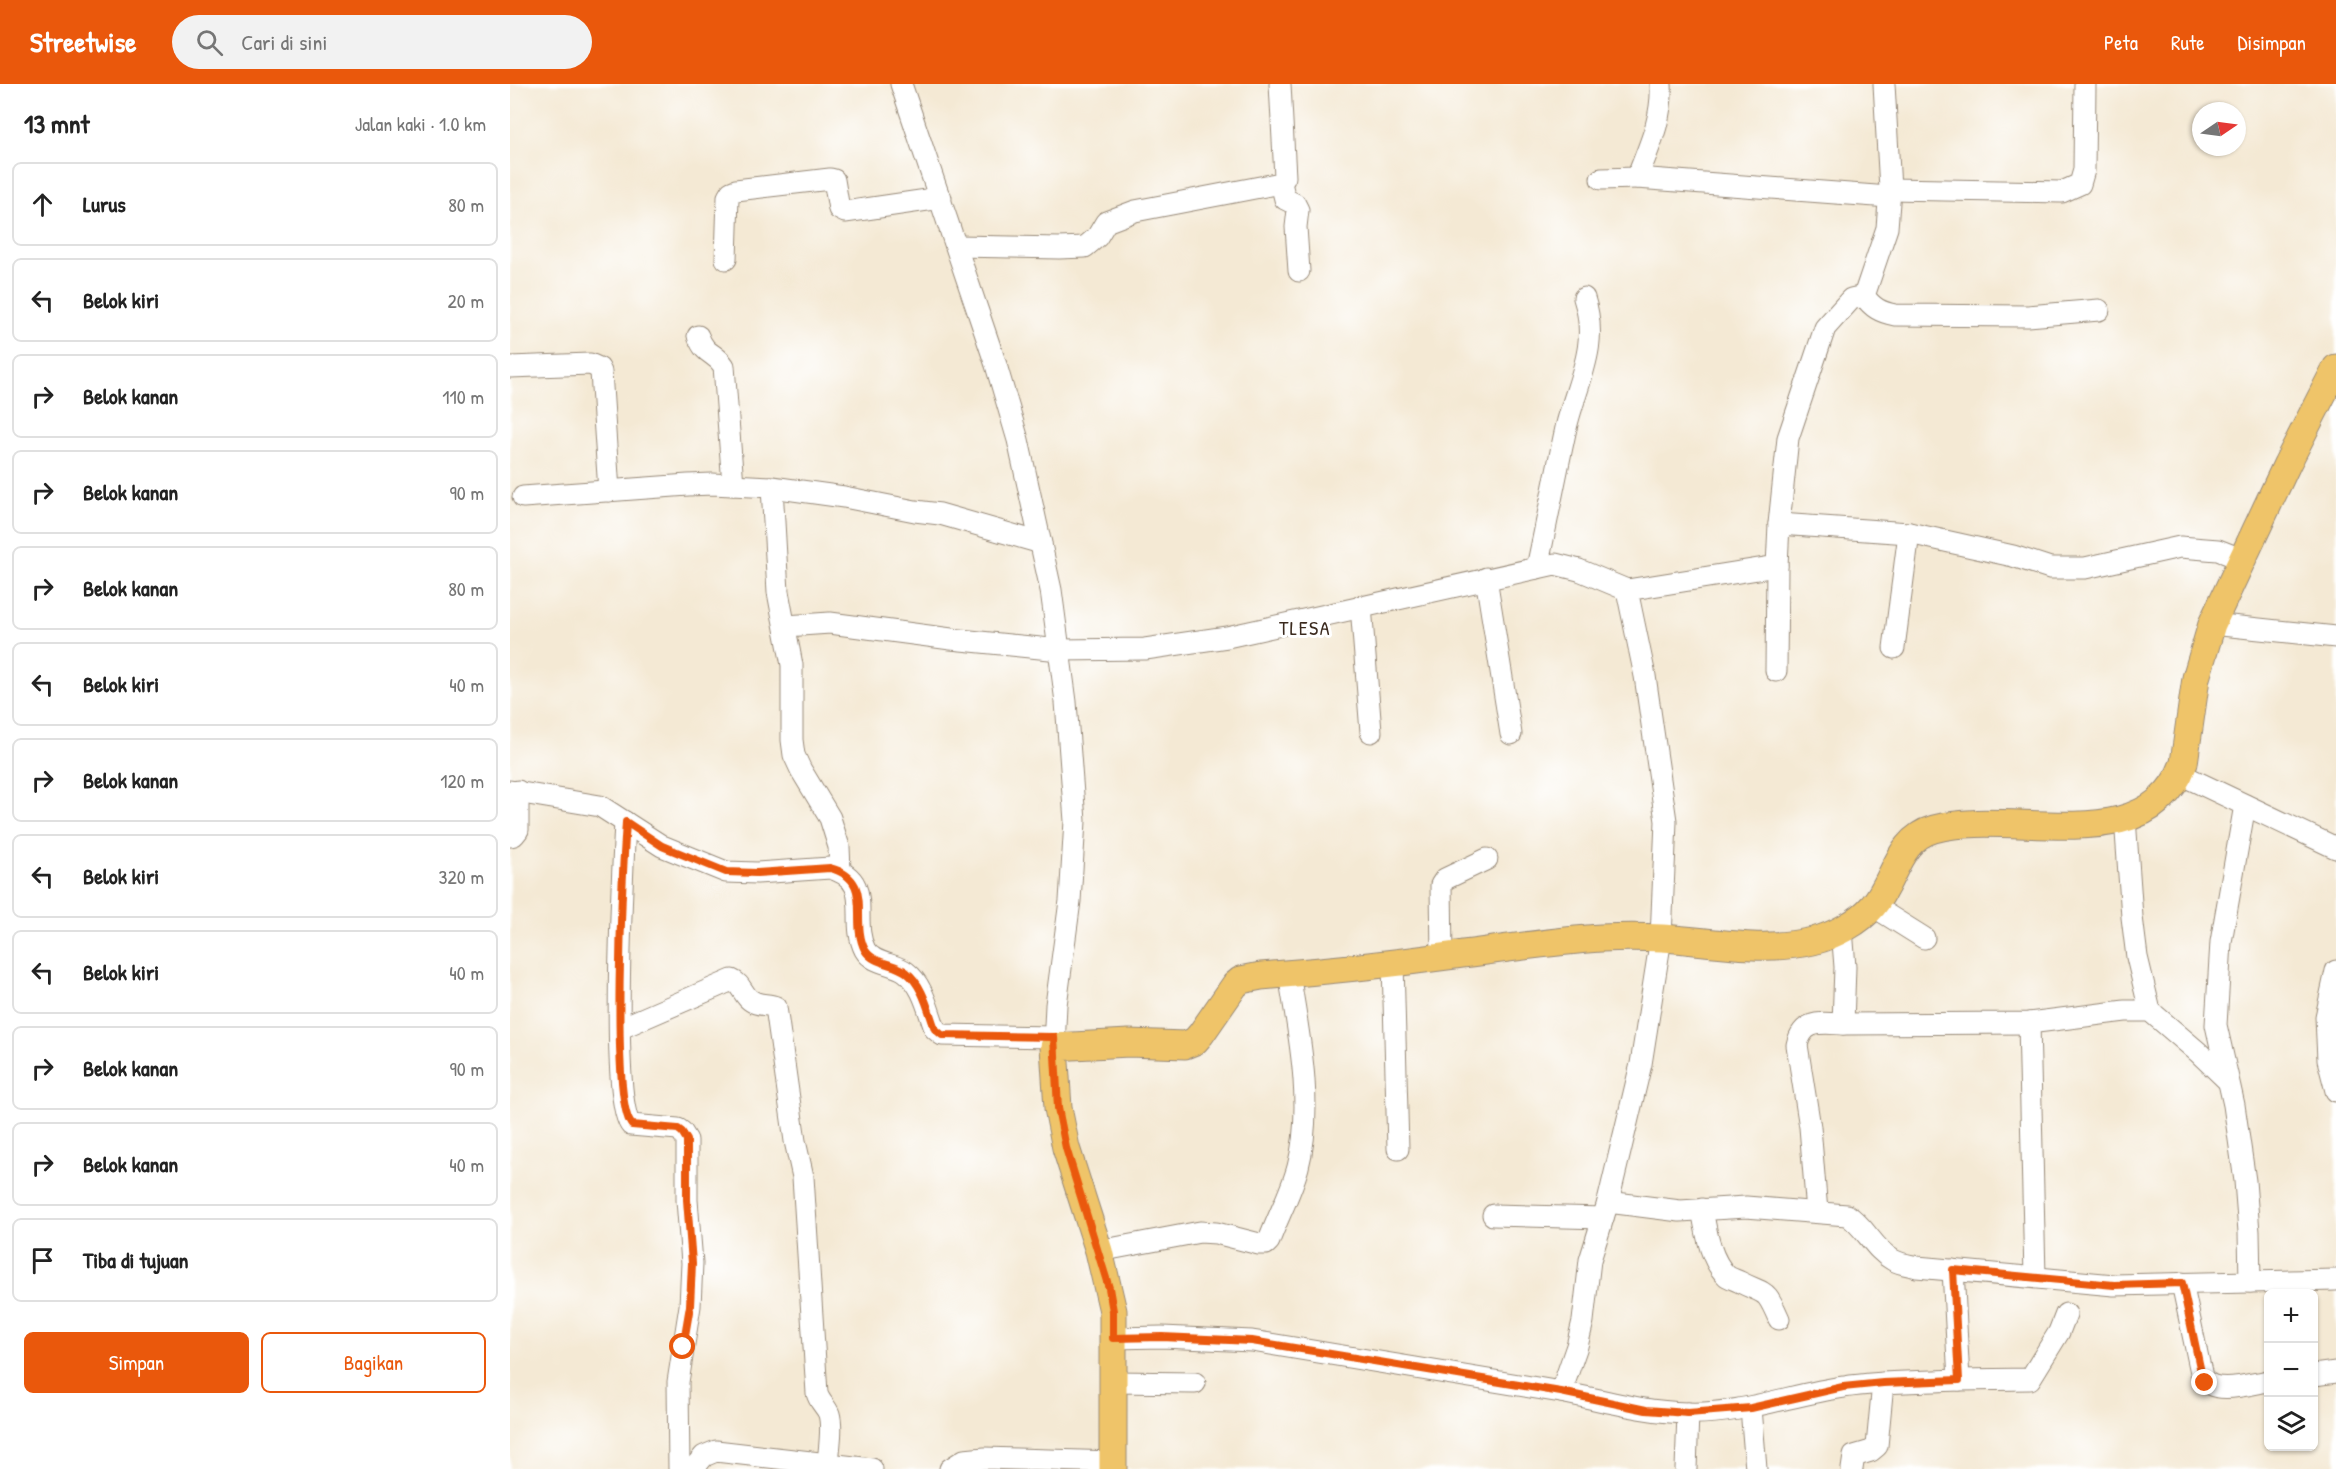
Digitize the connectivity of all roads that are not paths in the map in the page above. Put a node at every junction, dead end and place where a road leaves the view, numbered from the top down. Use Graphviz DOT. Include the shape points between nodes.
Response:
graph roads {
  1 [pos="901,84"];
  2 [pos="1280,84"];
  3 [pos="1661,84"];
  4 [pos="1884,84"];
  5 [pos="2085,84"];
  6 [pos="1637,178"];
  7 [pos="1601,179"];
  8 [pos="1281,183"];
  9 [pos="1890,193"];
  10 [pos="941,198"];
  11 [pos="957,246"];
  12 [pos="726,259"];
  13 [pos="1299,271"];
  14 [pos="1864,296"];
  15 [pos="1584,298"];
  16 [pos="2099,310"];
  17 [pos="698,336"];
  18 [pos="510,367"];
  19 [pos="2336,370"];
  20 [pos="733,485"];
  21 [pos="772,487"];
  22 [pos="609,491"];
  23 [pos="523,497"];
  24 [pos="1779,524"];
  25 [pos="1910,533"];
  26 [pos="1041,543"];
  27 [pos="2241,560"];
  28 [pos="1777,566"];
  29 [pos="1537,568"];
  30 [pos="1486,578"];
  31 [pos="1626,590"];
  32 [pos="1360,606"];
  33 [pos="2212,624"];
  34 [pos="786,626"];
  35 [pos="2336,637"];
  36 [pos="1894,648"];
  37 [pos="1060,650"];
  38 [pos="1776,671"];
  39 [pos="1371,732"];
  40 [pos="1511,734"];
  41 [pos="2180,774"];
  42 [pos="514,791"];
  43 [pos="2245,805"];
  44 [pos="2125,818"];
  45 [pos="626,822"];
  46 [pos="510,836"];
  47 [pos="2336,848"];
  48 [pos="1486,859"];
  49 [pos="840,870"];
  50 [pos="1873,906"];
  51 [pos="1842,929"];
  52 [pos="1661,938"];
  53 [pos="1924,938"];
  54 [pos="1442,957"];
  55 [pos="1392,963"];
  56 [pos="2336,972"];
  57 [pos="1289,974"];
  58 [pos="2150,1011"];
  59 [pos="2029,1023"];
  60 [pos="1843,1024"];
  61 [pos="621,1028"];
  62 [pos="1054,1042"];
  63 [pos="2227,1080"];
  64 [pos="2336,1091"];
  65 [pos="1398,1149"];
  66 [pos="1702,1209"];
  67 [pos="1605,1210"];
  68 [pos="1818,1212"];
  69 [pos="1493,1215"];
  70 [pos="1099,1251"];
  71 [pos="1953,1270"];
  72 [pos="2035,1277"];
  73 [pos="2336,1280"];
  74 [pos="2250,1282"];
  75 [pos="2182,1283"];
  76 [pos="2066,1314"];
  77 [pos="1779,1319"];
  78 [pos="1113,1338"];
  79 [pos="2336,1372"];
  80 [pos="2318,1374"];
  81 [pos="1959,1380"];
  82 [pos="1114,1382"];
  83 [pos="2264,1382"];
  84 [pos="1195,1383"];
  85 [pos="1883,1383"];
  86 [pos="1561,1392"];
  87 [pos="1751,1408"];
  88 [pos="1688,1413"];
  89 [pos="828,1463"];
  90 [pos="1113,1466"];
  91 [pos="679,1469"];
  92 [pos="693,1469"];
  93 [pos="872,1469"];
  94 [pos="950,1469"];
  95 [pos="1686,1469"];
  96 [pos="1756,1469"];
  97 [pos="1852,1469"];
  1 -- 10 [label="street"];
  2 -- 8 [label="street" via="1285,177"];
  3 -- 6 [label="street" via="1657,124"];
  4 -- 9 [label="street"];
  5 -- 9 [label="street" via="2084,170 2080,183 2062,192"];
  6 -- 7 [label="street"];
  6 -- 9 [label="street"];
  8 -- 11 [label="street" via="1117,216 1106,222 1086,246"];
  8 -- 13 [label="street" via="1285,199 1298,210"];
  9 -- 14 [label="street" via="1887,228"];
  10 -- 11 [label="street"];
  10 -- 12 [label="street" via="845,213 839,209 834,180 830,179 736,190 728,197"];
  11 -- 26 [label="street" via="1018,441"];
  14 -- 16 [label="street" via="1880,312 1895,315 2028,316"];
  14 -- 24 [label="street" via="1851,299 1825,328 1788,438"];
  15 -- 29 [label="street" via="1591,332"];
  17 -- 20 [label="street" via="703,349 720,359 726,376"];
  18 -- 22 [label="street" via="590,364 599,368"];
  19 -- 27 [label="main road"];
  20 -- 21 [label="street"];
  20 -- 22 [label="street"];
  21 -- 26 [label="street" via="940,514"];
  21 -- 34 [label="street" via="778,592"];
  22 -- 23 [label="street"];
  24 -- 25 [label="street"];
  24 -- 28 [label="street"];
  25 -- 27 [label="street" via="2050,568 2085,568 2180,547 2218,550"];
  25 -- 36 [label="street"];
  26 -- 37 [label="street"];
  27 -- 33 [label="main road"];
  28 -- 31 [label="street"];
  28 -- 38 [label="street"];
  29 -- 30 [label="street"];
  29 -- 31 [label="street" via="1565,565"];
  30 -- 32 [label="street"];
  30 -- 40 [label="street"];
  31 -- 52 [label="street" via="1645,676 1665,821"];
  32 -- 37 [label="street" via="1180,645"];
  32 -- 39 [label="street"];
  33 -- 35 [label="street"];
  33 -- 41 [label="main road" via="2196,678"];
  34 -- 37 [label="street" via="830,623"];
  34 -- 49 [label="street" via="792,665 794,754 830,818 839,847"];
  37 -- 62 [label="street" via="1075,821"];
  41 -- 43 [label="street"];
  41 -- 44 [label="main road" via="2155,803"];
  42 -- 45 [label="street" via="592,803"];
  42 -- 46 [label="street" via="518,830"];
  43 -- 47 [label="street"];
  43 -- 63 [label="street" via="2222,942 2216,1025"];
  44 -- 50 [label="main road" via="2096,825 1960,825 1933,829 1905,849"];
  44 -- 58 [label="street" via="2136,947"];
  45 -- 49 [label="street" via="662,846 726,872"];
  45 -- 61 [label="street" via="618,969"];
  48 -- 54 [label="street" via="1445,879 1441,885"];
  49 -- 62 [label="street" via="858,891 865,950 880,962 906,972 917,984 939,1033"];
  50 -- 51 [label="main road"];
  50 -- 53 [label="street"];
  51 -- 52 [label="main road" via="1814,941 1758,947"];
  51 -- 60 [label="street"];
  52 -- 54 [label="main road" via="1573,940"];
  52 -- 67 [label="street" via="1641,1064"];
  54 -- 55 [label="main road"];
  55 -- 57 [label="main road"];
  55 -- 65 [label="street"];
  56 -- 64 [label="street" via="2326,1017 2328,1060"];
  57 -- 62 [label="main road" via="1241,980 1195,1041 1185,1045"];
  57 -- 70 [label="street" via="1300,1039 1304,1138 1285,1208 1269,1240 1259,1244 1200,1232"];
  58 -- 59 [label="street"];
  58 -- 63 [label="street"];
  59 -- 60 [label="street"];
  59 -- 72 [label="street"];
  60 -- 68 [label="street" via="1817,1023 1807,1027 1797,1045"];
  61 -- 89 [label="street" via="732,980 754,1003 776,1007 803,1177 817,1393 830,1419"];
  61 -- 91 [label="street" via="627,1120 632,1125 678,1129 687,1140 692,1263 690,1306 678,1382"];
  62 -- 70 [label="main road" via="1058,1108 1066,1148"];
  63 -- 74 [label="street" via="2245,1181"];
  66 -- 67 [label="street"];
  66 -- 68 [label="street" via="1746,1207"];
  66 -- 77 [label="street" via="1707,1238 1727,1276 1761,1290"];
  67 -- 69 [label="street"];
  67 -- 86 [label="street" via="1590,1260 1581,1329"];
  68 -- 71 [label="street" via="1847,1215 1858,1222 1878,1250 1894,1261"];
  70 -- 78 [label="main road" via="1113,1311"];
  71 -- 72 [label="street"];
  71 -- 81 [label="street"];
  72 -- 75 [label="street" via="2114,1285"];
  73 -- 74 [label="street"];
  74 -- 75 [label="street"];
  75 -- 83 [label="street" via="2205,1383 2217,1388"];
  76 -- 81 [label="street" via="2030,1379"];
  78 -- 82 [label="main road"];
  78 -- 86 [label="street" via="1252,1341"];
  79 -- 80 [label="street"];
  81 -- 85 [label="street"];
  82 -- 84 [label="street"];
  82 -- 90 [label="main road"];
  85 -- 87 [label="street" via="1843,1387"];
  85 -- 97 [label="street" via="1877,1446 1854,1456"];
  86 -- 88 [label="street" via="1646,1410"];
  87 -- 88 [label="street"];
  87 -- 96 [label="street"];
  88 -- 95 [label="street"];
  89 -- 92 [label="street" via="716,1451 704,1456"];
  89 -- 93 [label="street"];
  90 -- 94 [label="street" via="977,1459 964,1460"];
}
